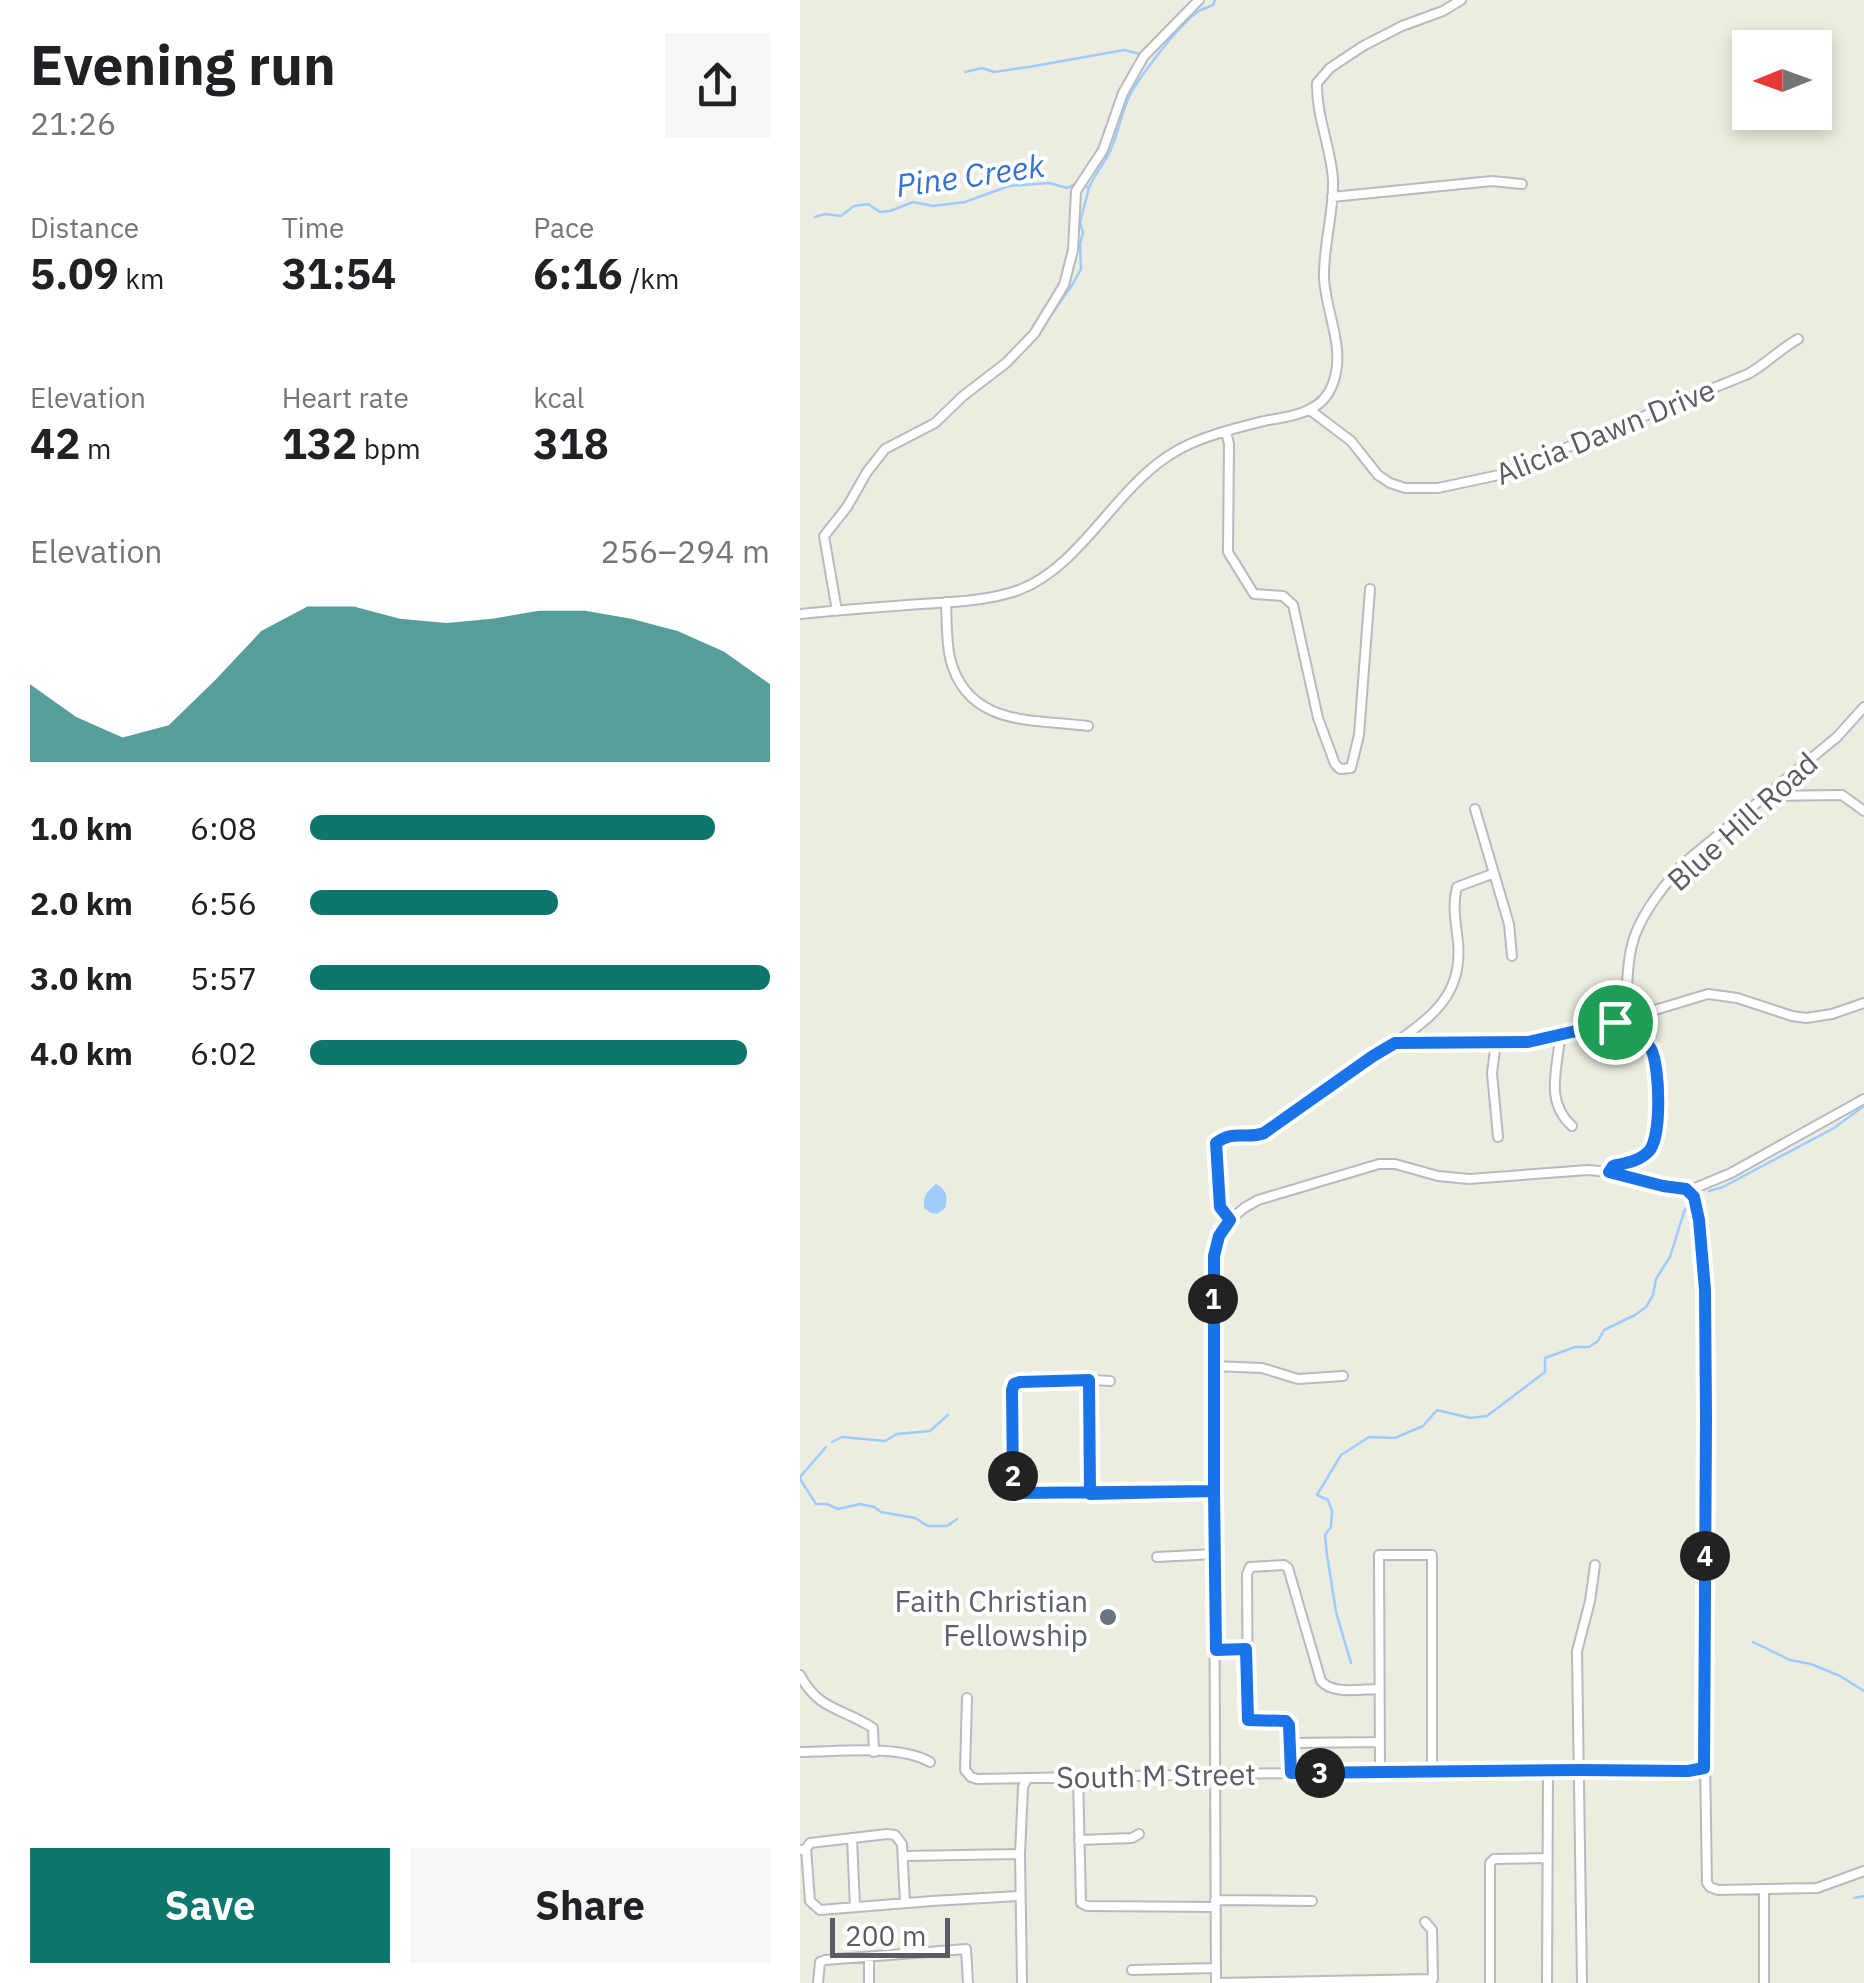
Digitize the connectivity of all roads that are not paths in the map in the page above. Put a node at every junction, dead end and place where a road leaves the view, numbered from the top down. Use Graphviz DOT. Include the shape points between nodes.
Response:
graph roads {
  1 [pos="1198,0"];
  2 [pos="1461,0"];
  3 [pos="1522,184"];
  4 [pos="1332,197"];
  5 [pos="1798,339"];
  6 [pos="1310,410"];
  7 [pos="1226,432"];
  8 [pos="1370,588"];
  9 [pos="946,602"];
  10 [pos="837,611"];
  11 [pos="800,614"];
  12 [pos="1864,707"];
  13 [pos="1088,726"];
  14 [pos="1766,796"];
  15 [pos="1475,809"];
  16 [pos="1864,810"];
  17 [pos="1492,874"];
  18 [pos="1512,956"];
  19 [pos="1864,1003"];
  20 [pos="1626,1018"];
  21 [pos="1615,1022"];
  22 [pos="1560,1036"];
  23 [pos="1496,1042"];
  24 [pos="1395,1043"];
  25 [pos="1864,1098"];
  26 [pos="1572,1126"];
  27 [pos="1498,1137"];
  28 [pos="1609,1172"];
  29 [pos="1686,1189"];
  30 [pos="1230,1220"];
  31 [pos="1213,1366"];
  32 [pos="1343,1376"];
  33 [pos="1089,1380"];
  34 [pos="1110,1381"];
  35 [pos="1214,1491"];
  36 [pos="1090,1494"];
  37 [pos="1215,1554"];
  38 [pos="1158,1557"];
  39 [pos="1595,1565"];
  40 [pos="1246,1649"];
  41 [pos="1216,1650"];
  42 [pos="800,1675"];
  43 [pos="803,1688"];
  44 [pos="1379,1689"];
  45 [pos="966,1698"];
  46 [pos="1380,1742"];
  47 [pos="1291,1743"];
  48 [pos="800,1752"];
  49 [pos="874,1752"];
  50 [pos="930,1762"];
  51 [pos="1704,1768"];
  52 [pos="1579,1770"];
  53 [pos="1432,1772"];
  54 [pos="1548,1772"];
  55 [pos="1291,1773"];
  56 [pos="1380,1773"];
  57 [pos="1216,1775"];
  58 [pos="1078,1777"];
  59 [pos="1027,1779"];
  60 [pos="1139,1834"];
  61 [pos="852,1838"];
  62 [pos="1078,1840"];
  63 [pos="803,1850"];
  64 [pos="1020,1854"];
  65 [pos="904,1856"];
  66 [pos="1546,1858"];
  67 [pos="1864,1871"];
  68 [pos="1764,1889"];
  69 [pos="1020,1896"];
  70 [pos="1312,1900"];
  71 [pos="905,1903"];
  72 [pos="1215,1903"];
  73 [pos="855,1907"];
  74 [pos="1425,1922"];
  75 [pos="869,1957"];
  76 [pos="1216,1968"];
  77 [pos="1132,1970"];
  78 [pos="1372,1982"];
  79 [pos="818,1983"];
  80 [pos="870,1983"];
  81 [pos="968,1983"];
  82 [pos="1022,1983"];
  83 [pos="1217,1983"];
  84 [pos="1490,1983"];
  85 [pos="1547,1983"];
  86 [pos="1582,1983"];
  87 [pos="1764,1983"];
  1 -- 10 [label="street" via="1144,56 1103,150 1076,190 1064,286 1034,334 935,424 885,449 824,536"];
  2 -- 4 [label="street" via="1363,46 1320,76 1316,95 1332,162"];
  3 -- 4 [label="street" via="1492,181"];
  4 -- 6 [label="street" via="1324,278 1337,372"];
  5 -- 6 [label="street, Alicia Dawn Drive" via="1734,380 1499,475 1438,488 1390,483 1352,441"];
  6 -- 7 [label="street"];
  7 -- 8 [label="street" via="1230,558 1254,594 1283,596 1293,605 1318,718 1340,769 1351,768 1359,735"];
  7 -- 9 [label="street" via="1159,464 1040,580 998,596"];
  9 -- 10 [label="street"];
  9 -- 13 [label="street" via="953,667 979,703 1014,719"];
  10 -- 11 [label="street"];
  12 -- 14 [label="street, Blue Hill Road"];
  14 -- 16 [label="street" via="1842,795"];
  14 -- 20 [label="street, Blue Hill Road" via="1684,863 1652,904 1631,949"];
  15 -- 17 [label="street"];
  17 -- 18 [label="street"];
  17 -- 24 [label="street" via="1457,887 1459,953 1449,993 1424,1023"];
  19 -- 20 [label="street" via="1806,1018 1708,994"];
  20 -- 21 [label="street"];
  21 -- 22 [label="street"];
  21 -- 28 [label="street" via="1627,1038 1650,1048 1657,1130 1648,1153"];
  22 -- 23 [label="street"];
  22 -- 26 [label="street" via="1554,1096"];
  23 -- 24 [label="street"];
  23 -- 27 [label="street"];
  24 -- 30 [label="street" via="1264,1133 1226,1135 1216,1143 1220,1207"];
  25 -- 29 [label="street" via="1732,1173"];
  28 -- 29 [label="street"];
  28 -- 30 [label="street" via="1469,1179 1379,1164 1258,1200"];
  29 -- 51 [label="street" via="1696,1204 1705,1290"];
  30 -- 31 [label="street" via="1214,1256"];
  31 -- 32 [label="street" via="1262,1368 1298,1379"];
  31 -- 35 [label="street"];
  33 -- 34 [label="street"];
  33 -- 36 [label="street"];
  33 -- 36 [label="street" via="1020,1382 1012,1390 1016,1493"];
  35 -- 36 [label="street"];
  35 -- 37 [label="street"];
  37 -- 38 [label="street"];
  37 -- 41 [label="street"];
  39 -- 52 [label="street" via="1576,1651"];
  40 -- 41 [label="street"];
  40 -- 44 [label="street" via="1247,1571 1284,1565 1325,1687"];
  40 -- 47 [label="street" via="1248,1720 1286,1721"];
  41 -- 57 [label="street"];
  42 -- 43 [label="street"];
  43 -- 49 [label="street" via="873,1728"];
  44 -- 46 [label="street"];
  44 -- 53 [label="street" via="1379,1555 1432,1555"];
  45 -- 59 [label="street, South M Street" via="967,1774 977,1780"];
  46 -- 47 [label="street"];
  46 -- 56 [label="street"];
  47 -- 55 [label="street"];
  48 -- 49 [label="street"];
  49 -- 50 [label="street"];
  51 -- 52 [label="street, South M Street"];
  51 -- 68 [label="street" via="1710,1887"];
  52 -- 54 [label="street, South M Street"];
  52 -- 86 [label="street"];
  53 -- 54 [label="street, South M Street"];
  53 -- 56 [label="street, South M Street"];
  54 -- 66 [label="street"];
  55 -- 56 [label="street, South M Street"];
  55 -- 57 [label="street, South M Street"];
  57 -- 58 [label="street, South M Street"];
  57 -- 72 [label="street"];
  58 -- 59 [label="street, South M Street"];
  58 -- 62 [label="street"];
  59 -- 64 [label="street"];
  60 -- 62 [label="street"];
  61 -- 63 [label="street" via="810,1843"];
  61 -- 65 [label="street" via="895,1835"];
  61 -- 73 [label="street"];
  62 -- 72 [label="street" via="1080,1903"];
  63 -- 73 [label="street" via="810,1900 820,1910"];
  64 -- 65 [label="street"];
  64 -- 69 [label="street"];
  65 -- 71 [label="street"];
  66 -- 84 [label="street" via="1490,1864"];
  66 -- 85 [label="street"];
  67 -- 68 [label="street" via="1817,1888"];
  68 -- 87 [label="street"];
  69 -- 71 [label="street"];
  69 -- 82 [label="street"];
  70 -- 72 [label="street"];
  71 -- 73 [label="street"];
  72 -- 76 [label="street"];
  74 -- 78 [label="street" via="1432,1930 1433,1978"];
  75 -- 79 [label="street" via="820,1962"];
  75 -- 80 [label="street"];
  75 -- 81 [label="street" via="966,1950"];
  76 -- 77 [label="street"];
  76 -- 83 [label="street"];
  78 -- 83 [label="street"];
}
